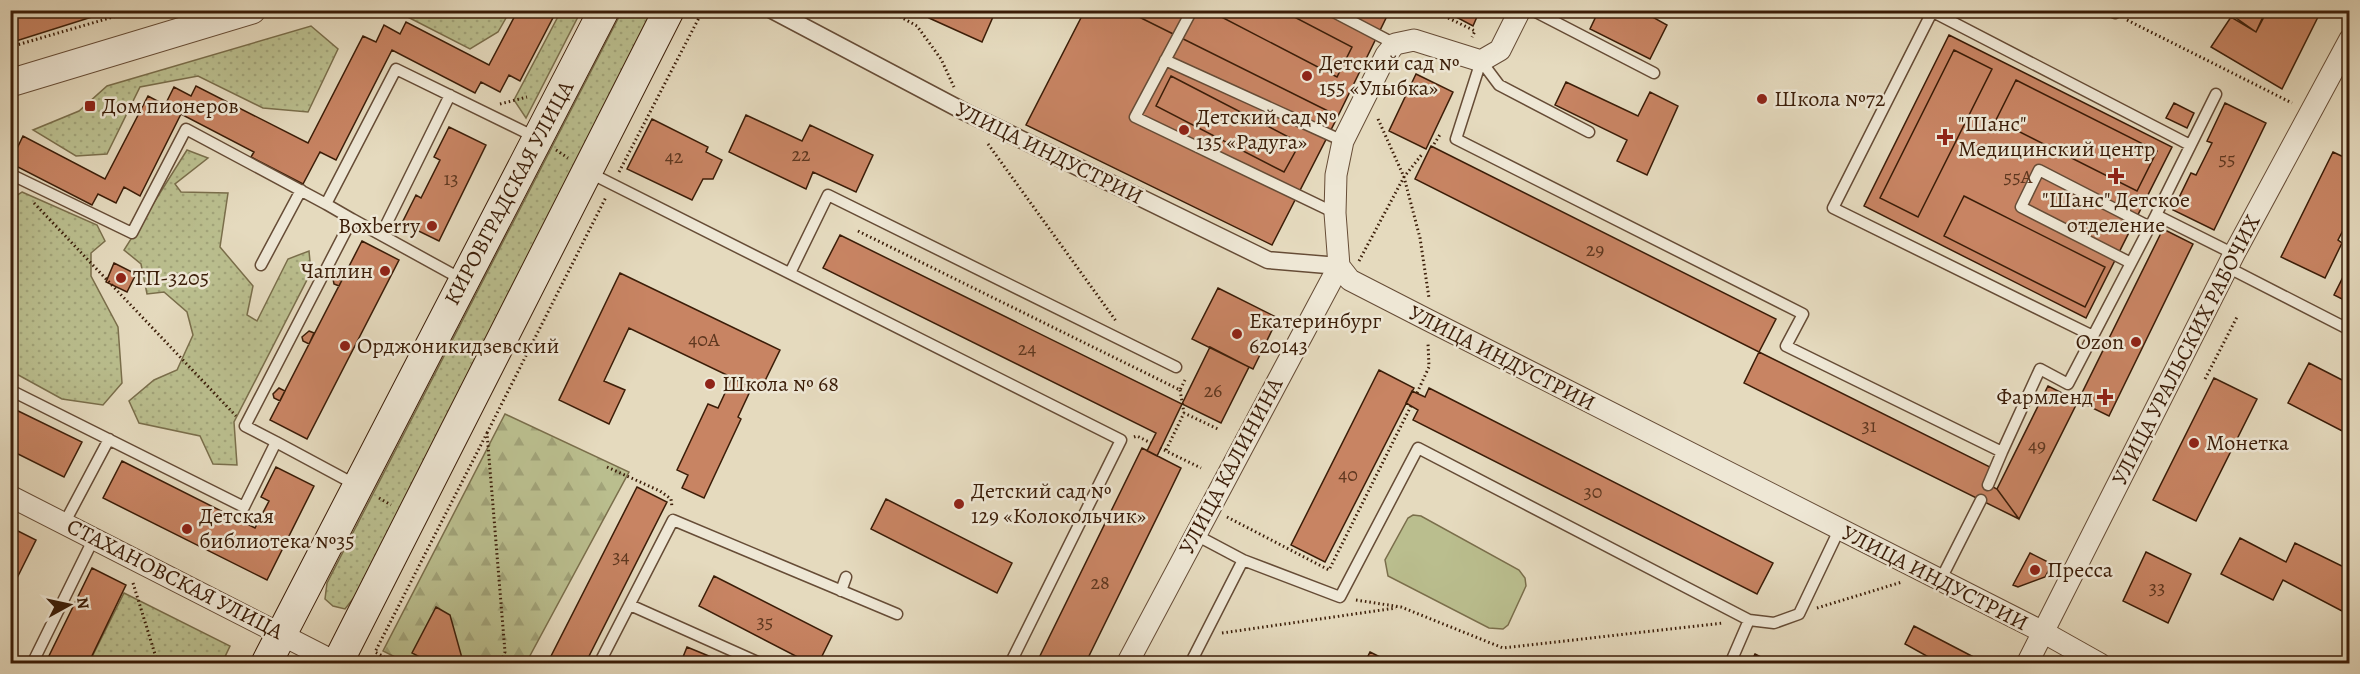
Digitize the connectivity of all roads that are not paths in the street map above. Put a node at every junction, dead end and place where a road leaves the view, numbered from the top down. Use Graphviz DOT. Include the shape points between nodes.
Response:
graph roads {
  1 [pos="604,10"];
  2 [pos="669,10"];
  3 [pos="772,10"];
  4 [pos="1192,10"];
  5 [pos="1330,10"];
  6 [pos="1520,10"];
  7 [pos="1532,10"];
  8 [pos="247,11"];
  9 [pos="1933,11"];
  10 [pos="2349,39"];
  11 [pos="1395,44"];
  12 [pos="1166,60"];
  13 [pos="1481,61"];
  14 [pos="1654,72"];
  15 [pos="10,82"];
  16 [pos="2216,94"];
  17 [pos="450,95"];
  18 [pos="1589,132"];
  19 [pos="538,138"];
  20 [pos="1343,141"];
  21 [pos="2190,145"];
  22 [pos="10,174"];
  23 [pos="600,177"];
  24 [pos="301,190"];
  25 [pos="326,204"];
  26 [pos="1335,213"];
  27 [pos="2156,215"];
  28 [pos="352,219"];
  29 [pos="2150,227"];
  30 [pos="381,235"];
  31 [pos="2230,261"];
  32 [pos="2131,263"];
  33 [pos="1349,264"];
  34 [pos="261,265"];
  35 [pos="790,273"];
  36 [pos="463,280"];
  37 [pos="2349,330"];
  38 [pos="2093,336"];
  39 [pos="1176,367"];
  40 [pos="10,390"];
  41 [pos="109,439"];
  42 [pos="276,442"];
  43 [pos="2002,452"];
  44 [pos="356,485"];
  45 [pos="1988,485"];
  46 [pos="10,495"];
  47 [pos="1981,500"];
  48 [pos="65,522"];
  49 [pos="1839,530"];
  50 [pos="1194,534"];
  51 [pos="94,538"];
  52 [pos="1243,560"];
  53 [pos="846,577"];
  54 [pos="1934,578"];
  55 [pos="841,591"];
  56 [pos="630,605"];
  57 [pos="897,614"];
  58 [pos="1749,620"];
  59 [pos="2043,632"];
  60 [pos="281,633"];
  61 [pos="2349,657"];
  62 [pos="32,663"];
  63 [pos="266,663"];
  64 [pos="338,663"];
  65 [pos="599,663"];
  66 [pos="762,663"];
  67 [pos="1010,663"];
  68 [pos="1127,663"];
  69 [pos="1190,663"];
  70 [pos="1730,663"];
  71 [pos="2027,663"];
  72 [pos="2100,663"];
  73 [pos="2347,663"];
  1 -- 19 [label="main road, КИРОВГРАДСКАЯ УЛИЦА"];
  2 -- 23 [label="main road"];
  3 -- 33 [label="street, УЛИЦА ИНДУСТРИИ" via="965,112 1268,260"];
  4 -- 12 [label="lane"];
  5 -- 11 [label="lane"];
  6 -- 13 [label="street" via="1500,50"];
  7 -- 14 [label="lane"];
  8 -- 15 [label="street"];
  9 -- 21 [label="lane"];
  9 -- 38 [label="lane" via="1833,208"];
  10 -- 31 [label="street, УЛИЦА УРАЛЬСКИХ РАБОЧИХ"];
  11 -- 13 [label="street" via="1414,40"];
  11 -- 20 [label="street"];
  12 -- 20 [label="lane"];
  12 -- 26 [label="lane" via="1135,117"];
  13 -- 18 [label="lane" via="1498,86"];
  13 -- 43 [label="lane" via="1456,139 1803,315 1786,346"];
  16 -- 21 [label="lane"];
  17 -- 19 [label="lane"];
  17 -- 25 [label="lane" via="396,69"];
  17 -- 30 [label="lane"];
  19 -- 36 [label="main road, КИРОВГРАДСКАЯ УЛИЦА"];
  20 -- 26 [label="street" via="1336,175"];
  21 -- 27 [label="lane"];
  22 -- 24 [label="lane" via="132,233 186,129"];
  23 -- 35 [label="lane"];
  23 -- 64 [label="main road"];
  24 -- 25 [label="lane"];
  24 -- 34 [label="lane"];
  25 -- 28 [label="lane"];
  26 -- 33 [label="street"];
  27 -- 29 [label="lane"];
  27 -- 31 [label="lane"];
  28 -- 30 [label="lane"];
  28 -- 42 [label="lane" via="246,426"];
  29 -- 32 [label="lane"];
  29 -- 32 [label="lane" via="2039,170 2021,207"];
  30 -- 36 [label="lane"];
  31 -- 37 [label="lane"];
  31 -- 59 [label="street, УЛИЦА УРАЛЬСКИХ РАБОЧИХ"];
  32 -- 38 [label="lane"];
  33 -- 49 [label="street, УЛИЦА ИНДУСТРИИ" via="1350,280"];
  33 -- 50 [label="street, УЛИЦА КАЛИНИНА"];
  35 -- 39 [label="lane" via="828,195"];
  35 -- 67 [label="lane" via="1121,440"];
  36 -- 44 [label="main road, КИРОВГРАДСКАЯ УЛИЦА"];
  38 -- 43 [label="lane" via="2068,384 2040,369"];
  40 -- 41 [label="lane"];
  41 -- 42 [label="lane" via="244,507"];
  41 -- 48 [label="lane"];
  42 -- 44 [label="lane"];
  43 -- 45 [label="lane"];
  44 -- 60 [label="main road, КИРОВГРАДСКАЯ УЛИЦА"];
  46 -- 48 [label="street, СТАХАНОВСКАЯ УЛИЦА"];
  47 -- 54 [label="lane"];
  48 -- 51 [label="street, СТАХАНОВСКАЯ УЛИЦА"];
  49 -- 54 [label="street, УЛИЦА ИНДУСТРИИ"];
  49 -- 58 [label="lane" via="1799,614 1774,623"];
  50 -- 52 [label="lane"];
  50 -- 68 [label="street, УЛИЦА КАЛИНИНА"];
  51 -- 60 [label="street, СТАХАНОВСКАЯ УЛИЦА"];
  51 -- 62 [label="lane"];
  52 -- 58 [label="lane" via="1341,597 1418,448"];
  52 -- 69 [label="lane"];
  53 -- 55 [label="lane"];
  54 -- 59 [label="street, УЛИЦА ИНДУСТРИИ"];
  55 -- 56 [label="lane" via="673,520"];
  55 -- 57 [label="lane"];
  56 -- 65 [label="lane"];
  56 -- 66 [label="lane"];
  58 -- 70 [label="lane"];
  59 -- 71 [label="street, УЛИЦА УРАЛЬСКИХ РАБОЧИХ"];
  59 -- 72 [label="street, УЛИЦА ИНДУСТРИИ"];
  60 -- 63 [label="main road, КИРОВГРАДСКАЯ УЛИЦА"];
  60 -- 64 [label="street, СТАХАНОВСКАЯ УЛИЦА"];
  61 -- 73 [label="lane"];
}
